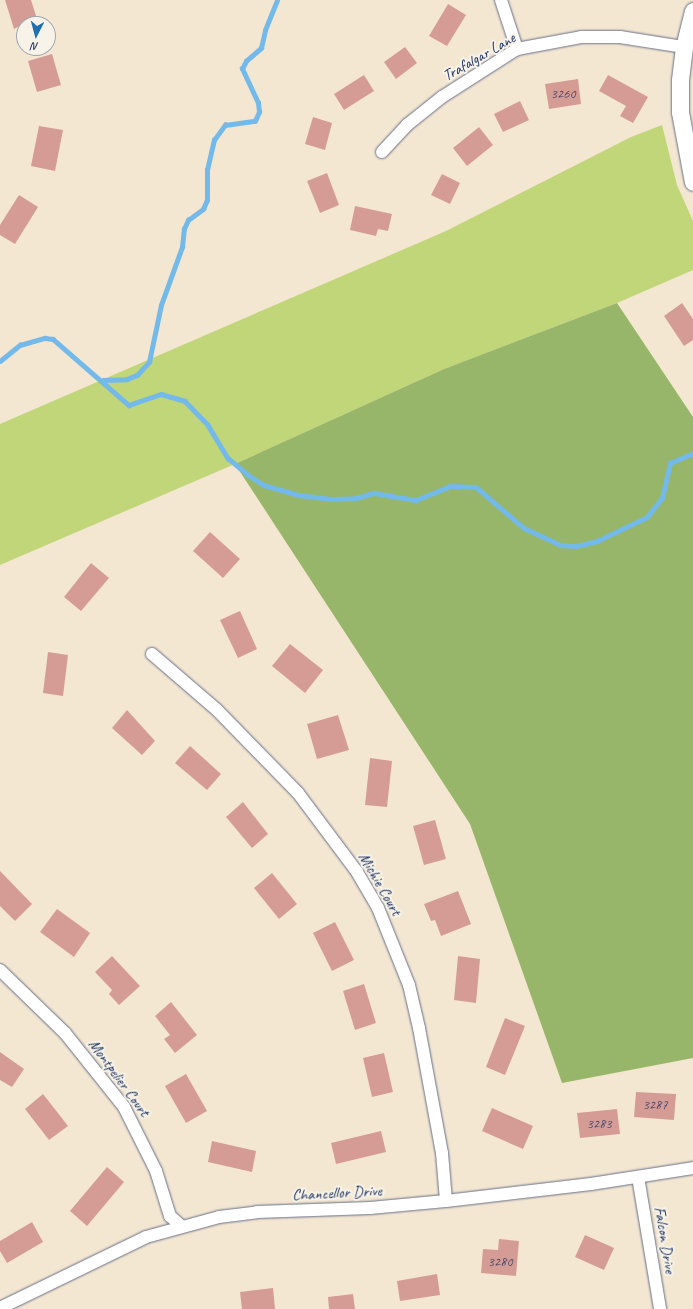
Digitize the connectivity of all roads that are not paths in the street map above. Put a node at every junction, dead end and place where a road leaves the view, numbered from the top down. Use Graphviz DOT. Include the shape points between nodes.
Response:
graph roads {
  1 [pos="501,0"];
  2 [pos="693,11"];
  3 [pos="684,47"];
  4 [pos="517,49"];
  5 [pos="382,152"];
  6 [pos="693,182"];
  7 [pos="152,654"];
  8 [pos="0,970"];
  9 [pos="693,1168"];
  10 [pos="638,1177"];
  11 [pos="446,1201"];
  12 [pos="181,1226"];
  13 [pos="0,1308"];
  14 [pos="660,1309"];
  1 -- 4 [label="street"];
  2 -- 3 [label="main road"];
  3 -- 4 [label="street, Trafalgar Lane" via="652,40 612,37 574,38"];
  3 -- 6 [label="main road" via="680,112"];
  4 -- 5 [label="street, Trafalgar Lane" via="442,97 407,125"];
  7 -- 11 [label="street, Michie Court" via="217,710 298,794 338,844 378,908 409,985 419,1028 440,1139"];
  8 -- 12 [label="street, Montpelier Court" via="65,1033 124,1107 156,1171 170,1216"];
  9 -- 10 [label="street, Chancellor Drive"];
  10 -- 11 [label="street, Chancellor Drive"];
  10 -- 14 [label="street, Falcon Drive"];
  11 -- 12 [label="street, Chancellor Drive" via="370,1208 257,1212"];
  12 -- 13 [label="street, Chancellor Drive" via="111,1253"];
}
